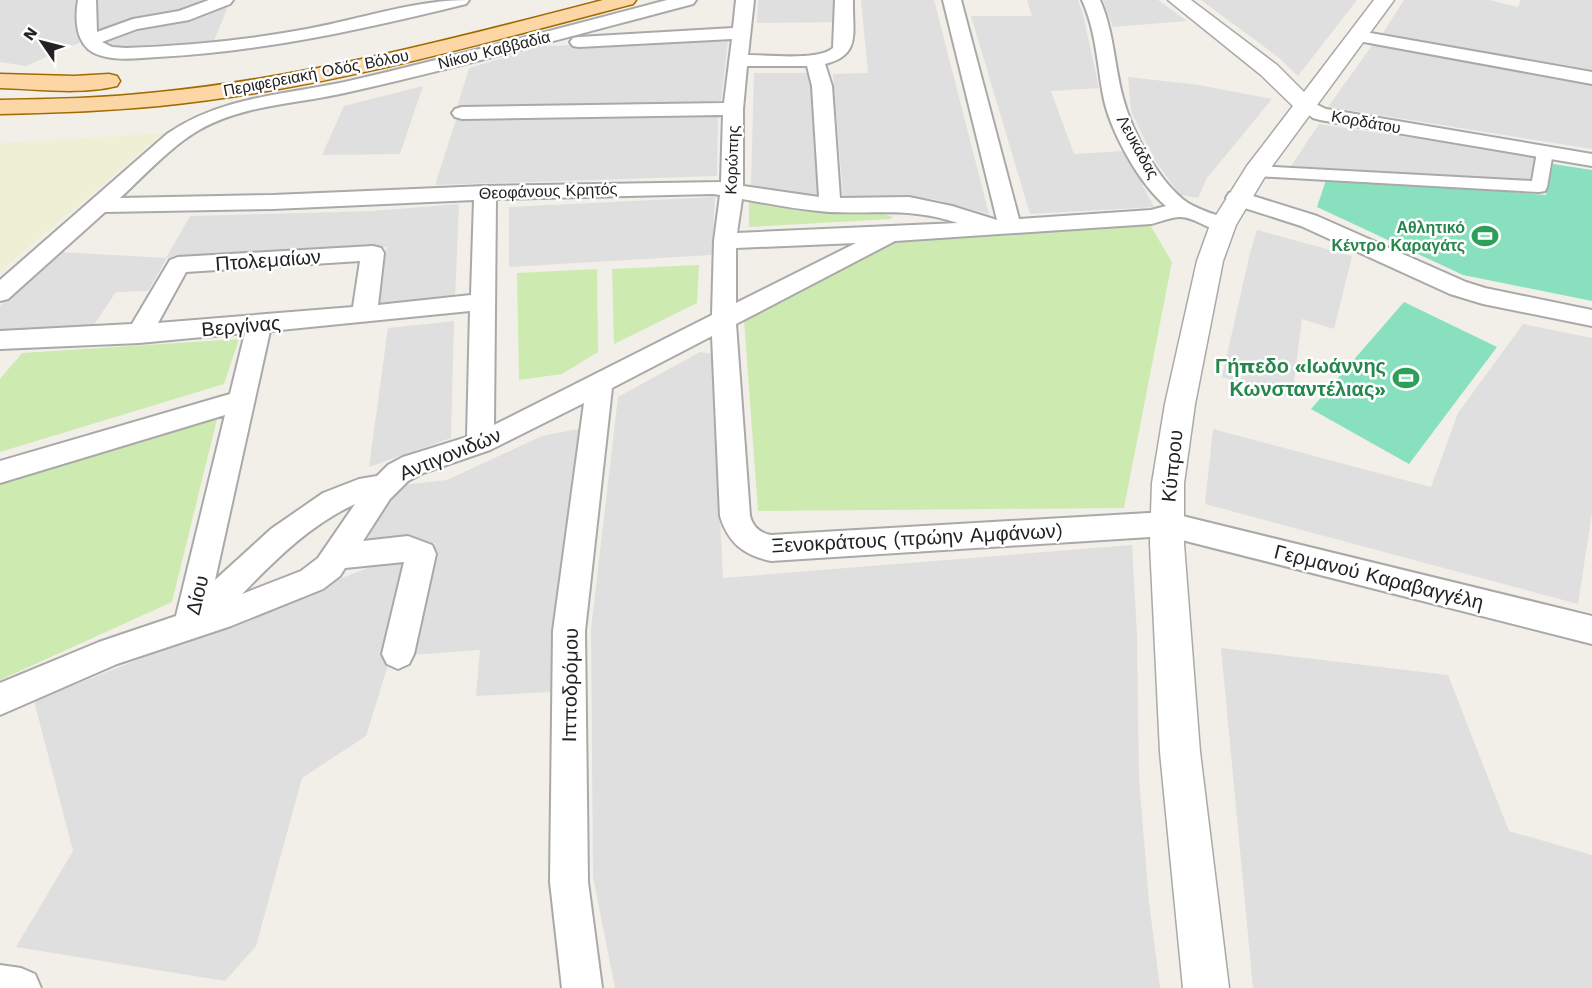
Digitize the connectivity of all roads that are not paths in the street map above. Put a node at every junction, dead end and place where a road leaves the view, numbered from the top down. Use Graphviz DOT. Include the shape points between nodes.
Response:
graph roads {
  1 [pos="87,0"];
  2 [pos="224,0"];
  3 [pos="460,0"];
  4 [pos="626,0"];
  5 [pos="687,0"];
  6 [pos="745,0"];
  7 [pos="844,0"];
  8 [pos="952,0"];
  9 [pos="1091,0"];
  10 [pos="1178,0"];
  11 [pos="1384,0"];
  12 [pos="741,33"];
  13 [pos="406,36"];
  14 [pos="1359,36"];
  15 [pos="542,38"];
  16 [pos="91,40"];
  17 [pos="738,60"];
  18 [pos="815,61"];
  19 [pos="203,73"];
  20 [pos="1592,78"];
  21 [pos="129,80"];
  22 [pos="0,81"];
  23 [pos="1305,105"];
  24 [pos="0,107"];
  25 [pos="733,109"];
  26 [pos="462,113"];
  27 [pos="1545,152"];
  28 [pos="1592,160"];
  29 [pos="1256,171"];
  30 [pos="732,189"];
  31 [pos="485,193"];
  32 [pos="1237,198"];
  33 [pos="98,205"];
  34 [pos="830,205"];
  35 [pos="1184,209"];
  36 [pos="1223,225"];
  37 [pos="1002,227"];
  38 [pos="891,234"];
  39 [pos="725,241"];
  40 [pos="0,293"];
  41 [pos="482,303"];
  42 [pos="364,315"];
  43 [pos="1592,318"];
  44 [pos="724,321"];
  45 [pos="259,325"];
  46 [pos="139,334"];
  47 [pos="0,340"];
  48 [pos="600,384"];
  49 [pos="240,401"];
  50 [pos="480,443"];
  51 [pos="0,472"];
  52 [pos="383,486"];
  53 [pos="1166,524"];
  54 [pos="337,556"];
  55 [pos="189,626"];
  56 [pos="1592,630"];
  57 [pos="398,654"];
  58 [pos="0,699"];
  59 [pos="0,985"];
  60 [pos="21,988"];
  61 [pos="582,988"];
  62 [pos="1206,988"];
  1 -- 16 [label="street" via="85,14"];
  2 -- 16 [label="street" via="183,16 133,24"];
  3 -- 16 [label="street" via="266,43 203,50 104,50"];
  4 -- 24 [label="main road, Περιφερειακή Οδός Βόλου" via="391,60 250,88 132,102"];
  5 -- 15 [label="street, Νίκου Καββαδία"];
  6 -- 12 [label="street, Κορώπης"];
  7 -- 18 [label="street" via="842,49 835,56"];
  8 -- 37 [label="street"];
  9 -- 35 [label="street, Λευκάδας" via="1102,27 1113,98 1124,128 1155,180"];
  10 -- 23 [label="street, Κορδάτου" via="1269,70"];
  11 -- 14 [label="street, Κύπρου"];
  12 -- 15 [label="street" via="572,42"];
  12 -- 17 [label="street, Κορώπης"];
  13 -- 19 [label="main road, Περιφερειακή Οδός Βόλου" via="299,59"];
  14 -- 20 [label="street"];
  14 -- 23 [label="street, Κύπρου"];
  15 -- 33 [label="street, Νίκου Καββαδία" via="346,87 220,112 196,122 174,138"];
  17 -- 18 [label="street"];
  17 -- 25 [label="street, Κορώπης"];
  18 -- 34 [label="street" via="822,86"];
  21 -- 22 [label="main road"];
  23 -- 27 [label="street, Κορδάτου" via="1320,114"];
  23 -- 29 [label="street, Κύπρου"];
  25 -- 26 [label="street"];
  25 -- 30 [label="street, Κορώπης"];
  27 -- 28 [label="street, Κορδάτου"];
  27 -- 29 [label="street" via="1539,187"];
  29 -- 32 [label="street, Κύπρου"];
  30 -- 31 [label="street, Θεοφάνους Κρητός"];
  30 -- 34 [label="street, Θεοφάνους Κρητός"];
  30 -- 39 [label="street, Κορώπης"];
  31 -- 33 [label="street, Θεοφάνους Κρητός"];
  31 -- 41 [label="street"];
  32 -- 36 [label="street, Κύπρου"];
  32 -- 43 [label="street" via="1309,221 1458,288"];
  33 -- 40 [label="street, Νίκου Καββαδία"];
  34 -- 37 [label="street, Θεοφάνους Κρητός" via="909,204"];
  35 -- 36 [label="street, Λευκάδας"];
  35 -- 37 [label="street, Θεοφάνους Κρητός" via="1151,217"];
  36 -- 53 [label="street, Κύπρου" via="1210,261 1180,404"];
  37 -- 38 [label="street, Θεοφάνους Κρητός"];
  38 -- 39 [label="street, Θεοφάνους Κρητός"];
  38 -- 44 [label="street, Αντιγονιδών"];
  39 -- 44 [label="street, Κορώπης"];
  41 -- 42 [label="street, Βεργίνας"];
  41 -- 50 [label="street"];
  42 -- 45 [label="street, Βεργίνας"];
  42 -- 46 [label="street, Πτολεμαίων" via="374,253 178,265"];
  44 -- 48 [label="street, Αντιγονιδών"];
  44 -- 53 [label="street, Ξενοκράτους (πρώην Αμφάνων)" via="735,516 737,529 748,541 771,548"];
  45 -- 46 [label="street, Βεργίνας"];
  45 -- 49 [label="street, Δίου"];
  46 -- 47 [label="street, Βεργίνας"];
  48 -- 50 [label="street, Αντιγονιδών"];
  48 -- 61 [label="street, Ιπποδρόμου" via="569,631 569,882"];
  49 -- 51 [label="street"];
  49 -- 55 [label="street, Δίου"];
  50 -- 52 [label="street, Αντιγονιδών" via="407,468"];
  52 -- 54 [label="street, Αντιγονιδών"];
  52 -- 55 [label="street, Δίου" via="359,489 309,517"];
  53 -- 56 [label="street, Γερμανού Καραβαγγέλη"];
  53 -- 62 [label="street, Κύπρου" via="1180,753"];
  54 -- 55 [label="street, Αντιγονιδών" via="312,580"];
  54 -- 57 [label="street" via="408,549 421,554"];
  55 -- 58 [label="street, Αντιγονιδών" via="110,652"];
  59 -- 60 [label="street"];
}
